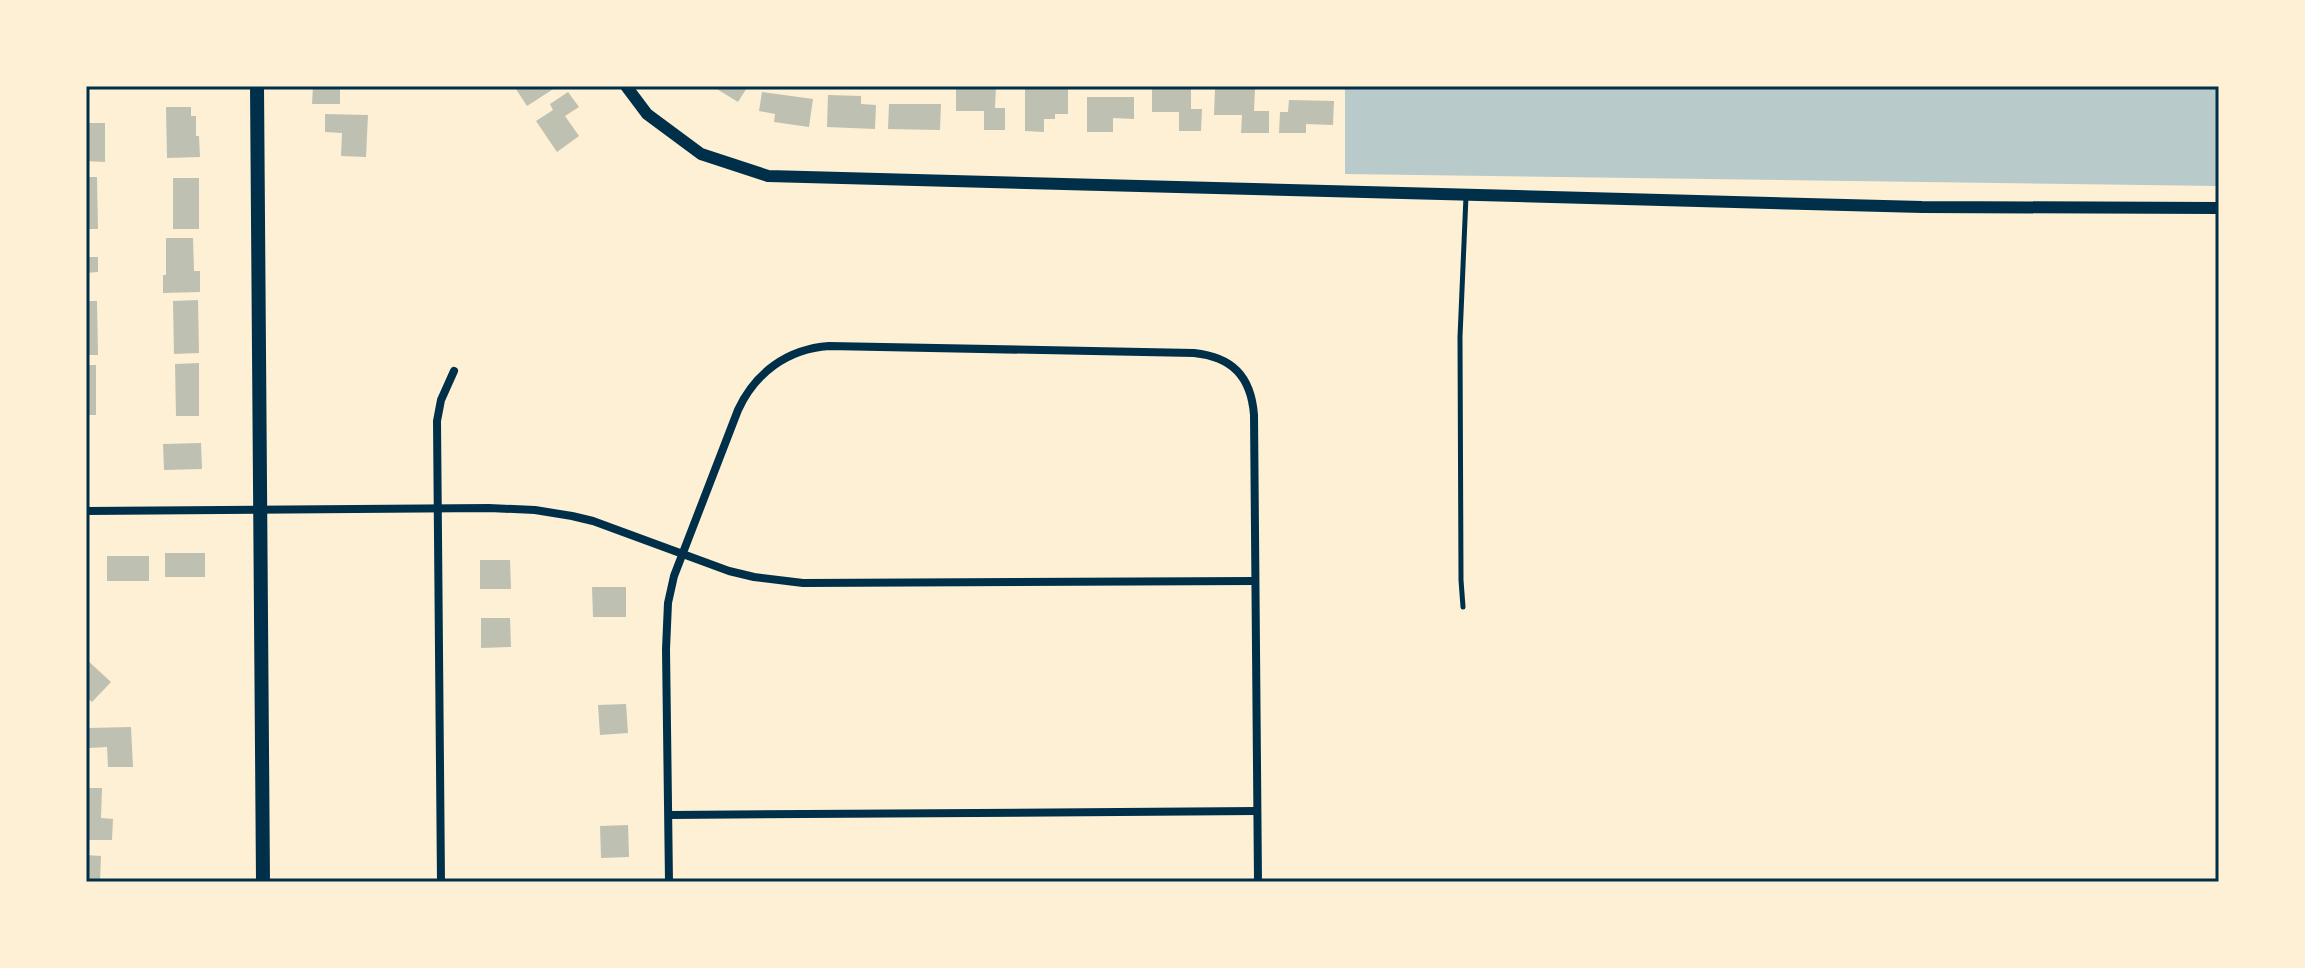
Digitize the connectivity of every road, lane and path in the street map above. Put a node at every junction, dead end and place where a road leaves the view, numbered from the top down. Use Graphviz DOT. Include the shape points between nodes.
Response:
graph roads {
  1 [pos="257,86"];
  2 [pos="626,86"];
  3 [pos="1466,195"];
  4 [pos="2219,208"];
  5 [pos="454,371"];
  6 [pos="261,509"];
  7 [pos="437,509"];
  8 [pos="86,511"];
  9 [pos="682,554"];
  10 [pos="1255,581"];
  11 [pos="1463,607"];
  12 [pos="1257,811"];
  13 [pos="669,815"];
  14 [pos="263,882"];
  15 [pos="441,882"];
  16 [pos="669,882"];
  17 [pos="1258,882"];
  1 -- 6 [label="main road"];
  2 -- 3 [label="street" via="647,114 701,154 768,176"];
  3 -- 4 [label="street" via="1922,207"];
  3 -- 11 [label="lane" via="1460,337"];
  5 -- 7 [label="street" via="438,409"];
  6 -- 7 [label="street"];
  6 -- 8 [label="street"];
  6 -- 14 [label="main road"];
  7 -- 9 [label="street" via="516,508 572,516"];
  7 -- 15 [label="street"];
  9 -- 10 [label="street" via="742,574 803,583"];
  9 -- 10 [label="street" via="746,393 772,366 798,352 829,346 1194,353 1219,358 1238,371 1250,390"];
  9 -- 13 [label="street" via="671,588 667,629"];
  10 -- 12 [label="street"];
  12 -- 13 [label="street"];
  12 -- 17 [label="street"];
  13 -- 16 [label="street"];
}
